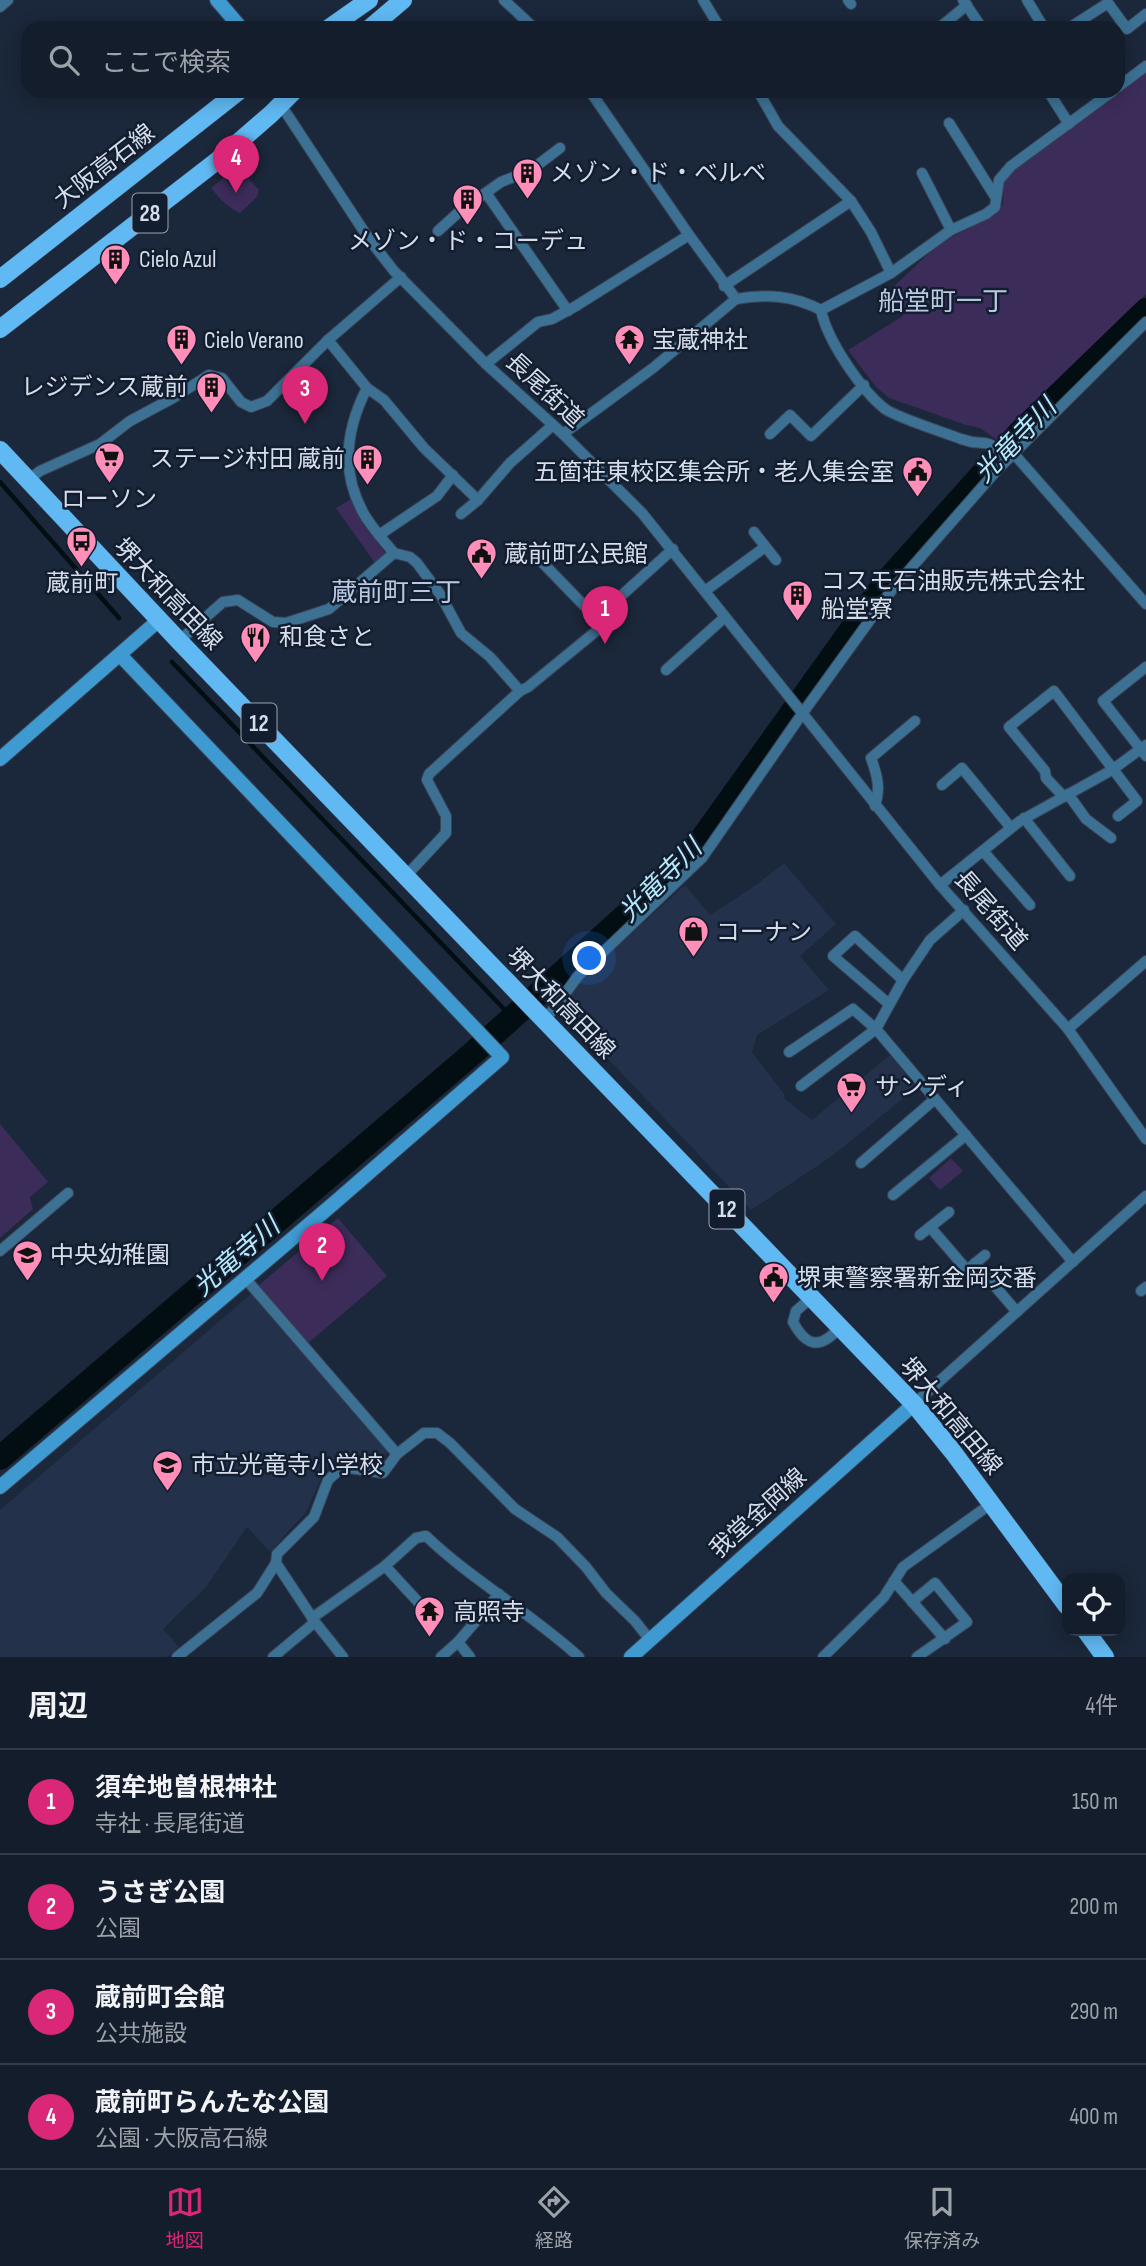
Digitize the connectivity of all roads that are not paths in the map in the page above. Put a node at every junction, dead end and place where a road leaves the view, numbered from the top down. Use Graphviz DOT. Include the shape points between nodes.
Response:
graph roads {
  1 [pos="8,0"];
  2 [pos="217,0"];
  3 [pos="369,0"];
  4 [pos="403,0"];
  5 [pos="504,0"];
  6 [pos="703,0"];
  7 [pos="1027,0"];
  8 [pos="1087,0"];
  9 [pos="965,2"];
  10 [pos="0,7"];
  11 [pos="1095,12"];
  12 [pos="1146,13"];
  13 [pos="235,21"];
  14 [pos="338,21"];
  15 [pos="378,21"];
  16 [pos="526,21"];
  17 [pos="716,21"];
  18 [pos="946,21"];
  19 [pos="977,21"];
  20 [pos="1040,21"];
  21 [pos="1080,21"];
  22 [pos="1121,21"];
  23 [pos="1125,26"];
  24 [pos="1146,66"];
  25 [pos="1125,82"];
  26 [pos="230,98"];
  27 [pos="277,98"];
  28 [pos="595,98"];
  29 [pos="762,98"];
  30 [pos="1052,98"];
  31 [pos="1104,98"];
  32 [pos="949,123"];
  33 [pos="1069,124"];
  34 [pos="560,148"];
  35 [pos="922,173"];
  36 [pos="486,193"];
  37 [pos="996,198"];
  38 [pos="851,201"];
  39 [pos="951,230"];
  40 [pos="438,231"];
  41 [pos="689,234"];
  42 [pos="891,273"];
  43 [pos="401,277"];
  44 [pos="0,279"];
  45 [pos="724,286"];
  46 [pos="736,299"];
  47 [pos="821,310"];
  48 [pos="568,311"];
  49 [pos="1145,326"];
  50 [pos="0,329"];
  51 [pos="328,340"];
  52 [pos="486,363"];
  53 [pos="864,385"];
  54 [pos="367,388"];
  55 [pos="553,425"];
  56 [pos="563,434"];
  57 [pos="770,434"];
  58 [pos="0,450"];
  59 [pos="1010,457"];
  60 [pos="453,475"];
  61 [pos="28,480"];
  62 [pos="478,500"];
  63 [pos="461,514"];
  64 [pos="754,532"];
  65 [pos="379,535"];
  66 [pos="765,547"];
  67 [pos="673,549"];
  68 [pos="394,553"];
  69 [pos="535,555"];
  70 [pos="776,561"];
  71 [pos="705,591"];
  72 [pos="1146,604"];
  73 [pos="725,617"];
  74 [pos="159,620"];
  75 [pos="599,621"];
  76 [pos="179,641"];
  77 [pos="120,655"];
  78 [pos="1146,667"];
  79 [pos="666,670"];
  80 [pos="520,691"];
  81 [pos="801,713"];
  82 [pos="915,721"];
  83 [pos="1144,750"];
  84 [pos="0,759"];
  85 [pos="1112,771"];
  86 [pos="942,785"];
  87 [pos="1066,796"];
  88 [pos="876,806"];
  89 [pos="1118,817"];
  90 [pos="1024,818"];
  91 [pos="1011,828"];
  92 [pos="1111,838"];
  93 [pos="983,851"];
  94 [pos="406,876"];
  95 [pos="1070,876"];
  96 [pos="940,885"];
  97 [pos="1030,905"];
  98 [pos="964,910"];
  99 [pos="1144,968"];
  100 [pos="903,981"];
  101 [pos="890,1004"];
  102 [pos="541,1018"];
  103 [pos="876,1029"];
  104 [pos="1068,1029"];
  105 [pos="789,1052"];
  106 [pos="800,1086"];
  107 [pos="935,1099"];
  108 [pos="966,1135"];
  109 [pos="1146,1139"];
  110 [pos="861,1163"];
  111 [pos="68,1193"];
  112 [pos="893,1195"];
  113 [pos="1146,1196"];
  114 [pos="949,1212"];
  115 [pos="930,1227"];
  116 [pos="920,1235"];
  117 [pos="0,1251"];
  118 [pos="985,1255"];
  119 [pos="1073,1262"];
  120 [pos="975,1263"];
  121 [pos="244,1278"];
  122 [pos="812,1297"];
  123 [pos="1017,1312"];
  124 [pos="840,1327"];
  125 [pos="914,1404"];
  126 [pos="397,1454"];
  127 [pos="0,1487"];
  128 [pos="992,1503"];
  129 [pos="276,1563"];
  130 [pos="385,1566"];
  131 [pos="894,1581"];
  132 [pos="499,1594"];
  133 [pos="1062,1599"];
  134 [pos="912,1602"];
  135 [pos="419,1604"];
  136 [pos="314,1620"];
  137 [pos="1090,1636"];
  138 [pos="945,1639"];
  139 [pos="650,1640"];
  140 [pos="458,1642"];
  141 [pos="177,1657"];
  142 [pos="273,1657"];
  143 [pos="343,1657"];
  144 [pos="441,1657"];
  145 [pos="470,1657"];
  146 [pos="579,1657"];
  147 [pos="631,1657"];
  148 [pos="823,1657"];
  149 [pos="917,1657"];
  150 [pos="1105,1657"];
  1 -- 10 [label="street"];
  2 -- 13 [label="street"];
  3 -- 14 [label="main road"];
  4 -- 15 [label="main road"];
  5 -- 16 [label="street"];
  6 -- 17 [label="street"];
  7 -- 20 [label="street"];
  8 -- 11 [label="street"];
  9 -- 18 [label="street"];
  9 -- 19 [label="street"];
  11 -- 21 [label="street"];
  11 -- 22 [label="street" via="1108,3"];
  12 -- 23 [label="street"];
  24 -- 25 [label="street"];
  26 -- 44 [label="main road, 大阪高石線 / 28"];
  27 -- 43 [label="street, 長尾街道" via="369,239"];
  27 -- 50 [label="main road, 28" via="208,168"];
  28 -- 41 [label="street"];
  29 -- 38 [label="street" via="778,126"];
  30 -- 33 [label="street"];
  31 -- 33 [label="street"];
  32 -- 37 [label="street"];
  33 -- 37 [label="street" via="1011,166 999,180"];
  34 -- 36 [label="street" via="531,170"];
  35 -- 39 [label="street"];
  36 -- 40 [label="street"];
  36 -- 48 [label="street"];
  37 -- 39 [label="street" via="995,207 986,214"];
  38 -- 42 [label="street"];
  38 -- 45 [label="street"];
  39 -- 42 [label="street"];
  41 -- 45 [label="street"];
  41 -- 48 [label="street"];
  42 -- 47 [label="street"];
  43 -- 51 [label="street"];
  43 -- 52 [label="street, 長尾街道"];
  45 -- 46 [label="street"];
  46 -- 47 [label="street" via="783,296"];
  46 -- 56 [label="street"];
  47 -- 53 [label="street" via="841,356"];
  48 -- 52 [label="street" via="538,322"];
  49 -- 59 [label="street"];
  51 -- 54 [label="street"];
  51 -- 61 [label="street" via="267,401 251,407 241,402 222,378 209,375 100,444"];
  52 -- 55 [label="street, 長尾街道"];
  53 -- 57 [label="street" via="811,436 790,415"];
  53 -- 59 [label="street" via="887,410 965,441 986,442"];
  54 -- 60 [label="street" via="384,400"];
  54 -- 65 [label="street" via="352,421 348,469 364,515"];
  55 -- 56 [label="street, 長尾街道"];
  55 -- 62 [label="street" via="510,463"];
  56 -- 67 [label="street, 長尾街道"];
  58 -- 61 [label="main road, 堺大和高田線 / 12"];
  59 -- 72 [label="street"];
  59 -- 81 [label="street" via="891,591"];
  60 -- 62 [label="street"];
  60 -- 65 [label="street" via="437,495"];
  61 -- 74 [label="main road, 堺大和高田線 / 12"];
  62 -- 63 [label="street"];
  64 -- 66 [label="street"];
  65 -- 68 [label="street"];
  66 -- 70 [label="street"];
  66 -- 71 [label="street"];
  67 -- 71 [label="street, 長尾街道"];
  67 -- 75 [label="street" via="601,614"];
  68 -- 76 [label="street" via="329,609 286,623 273,622 238,600 223,603"];
  68 -- 80 [label="street" via="417,563 461,633 491,657"];
  69 -- 75 [label="street"];
  71 -- 73 [label="street, 長尾街道"];
  73 -- 79 [label="street"];
  73 -- 81 [label="street, 長尾街道"];
  74 -- 76 [label="main road, 堺大和高田線 / 12"];
  74 -- 77 [label="street"];
  75 -- 80 [label="street" via="600,628"];
  76 -- 94 [label="main road, 堺大和高田線 / 12"];
  77 -- 84 [label="street"];
  77 -- 121 [label="street" via="502,1057"];
  78 -- 83 [label="street" via="1103,701"];
  80 -- 94 [label="street" via="429,774 446,816 446,833"];
  81 -- 88 [label="street, 長尾街道"];
  81 -- 102 [label="street" via="702,858 578,976 554,1009"];
  82 -- 88 [label="street" via="871,758 879,781"];
  83 -- 85 [label="street"];
  85 -- 87 [label="street"];
  85 -- 87 [label="street" via="1054,691 1009,727 1046,778"];
  85 -- 89 [label="street" via="1137,801"];
  86 -- 91 [label="street" via="962,768"];
  87 -- 90 [label="street"];
  87 -- 92 [label="street"];
  88 -- 96 [label="street, 長尾街道"];
  90 -- 91 [label="street"];
  90 -- 95 [label="street"];
  91 -- 93 [label="street"];
  93 -- 96 [label="street"];
  93 -- 97 [label="street"];
  94 -- 102 [label="main road, 堺大和高田線 / 12"];
  96 -- 98 [label="street, 長尾街道"];
  98 -- 100 [label="street" via="930,940"];
  98 -- 104 [label="street, 長尾街道"];
  99 -- 104 [label="street"];
  100 -- 101 [label="street"];
  100 -- 101 [label="street" via="855,936 833,956"];
  101 -- 103 [label="street"];
  102 -- 122 [label="main road, 堺大和高田線 / 12"];
  103 -- 105 [label="street" via="853,1009"];
  103 -- 106 [label="street"];
  103 -- 107 [label="street"];
  104 -- 109 [label="street, 長尾街道"];
  107 -- 108 [label="street"];
  107 -- 110 [label="street"];
  108 -- 112 [label="street"];
  108 -- 119 [label="street"];
  111 -- 117 [label="street"];
  113 -- 119 [label="street"];
  114 -- 115 [label="street"];
  115 -- 116 [label="street"];
  115 -- 120 [label="street" via="967,1270"];
  118 -- 120 [label="street"];
  119 -- 123 [label="street"];
  120 -- 123 [label="street"];
  121 -- 126 [label="street"];
  121 -- 127 [label="street"];
  122 -- 124 [label="main road, 堺大和高田線 / 12"];
  122 -- 124 [label="street" via="796,1311 793,1322 806,1339 826,1341"];
  123 -- 125 [label="street"];
  124 -- 125 [label="main road, 堺大和高田線 / 12"];
  125 -- 128 [label="main road, 堺大和高田線 / 12"];
  125 -- 139 [label="street, 我堂金岡線"];
  126 -- 129 [label="street" via="383,1474 349,1468 328,1480 314,1517 277,1554"];
  126 -- 139 [label="street" via="424,1433 438,1433 515,1509 557,1537"];
  128 -- 131 [label="street" via="903,1567"];
  128 -- 133 [label="main road, 堺大和高田線 / 12"];
  129 -- 136 [label="street"];
  129 -- 141 [label="street" via="257,1592"];
  130 -- 132 [label="street" via="416,1538 426,1536"];
  130 -- 135 [label="street"];
  130 -- 136 [label="street"];
  131 -- 134 [label="street"];
  131 -- 148 [label="street" via="884,1597"];
  132 -- 140 [label="street"];
  132 -- 146 [label="street"];
  134 -- 138 [label="street"];
  134 -- 138 [label="street" via="935,1583 967,1622"];
  136 -- 142 [label="street"];
  136 -- 143 [label="street"];
  137 -- 150 [label="main road"];
  138 -- 149 [label="street"];
  139 -- 147 [label="street, 我堂金岡線"];
  140 -- 144 [label="street"];
  140 -- 145 [label="street"];
}
